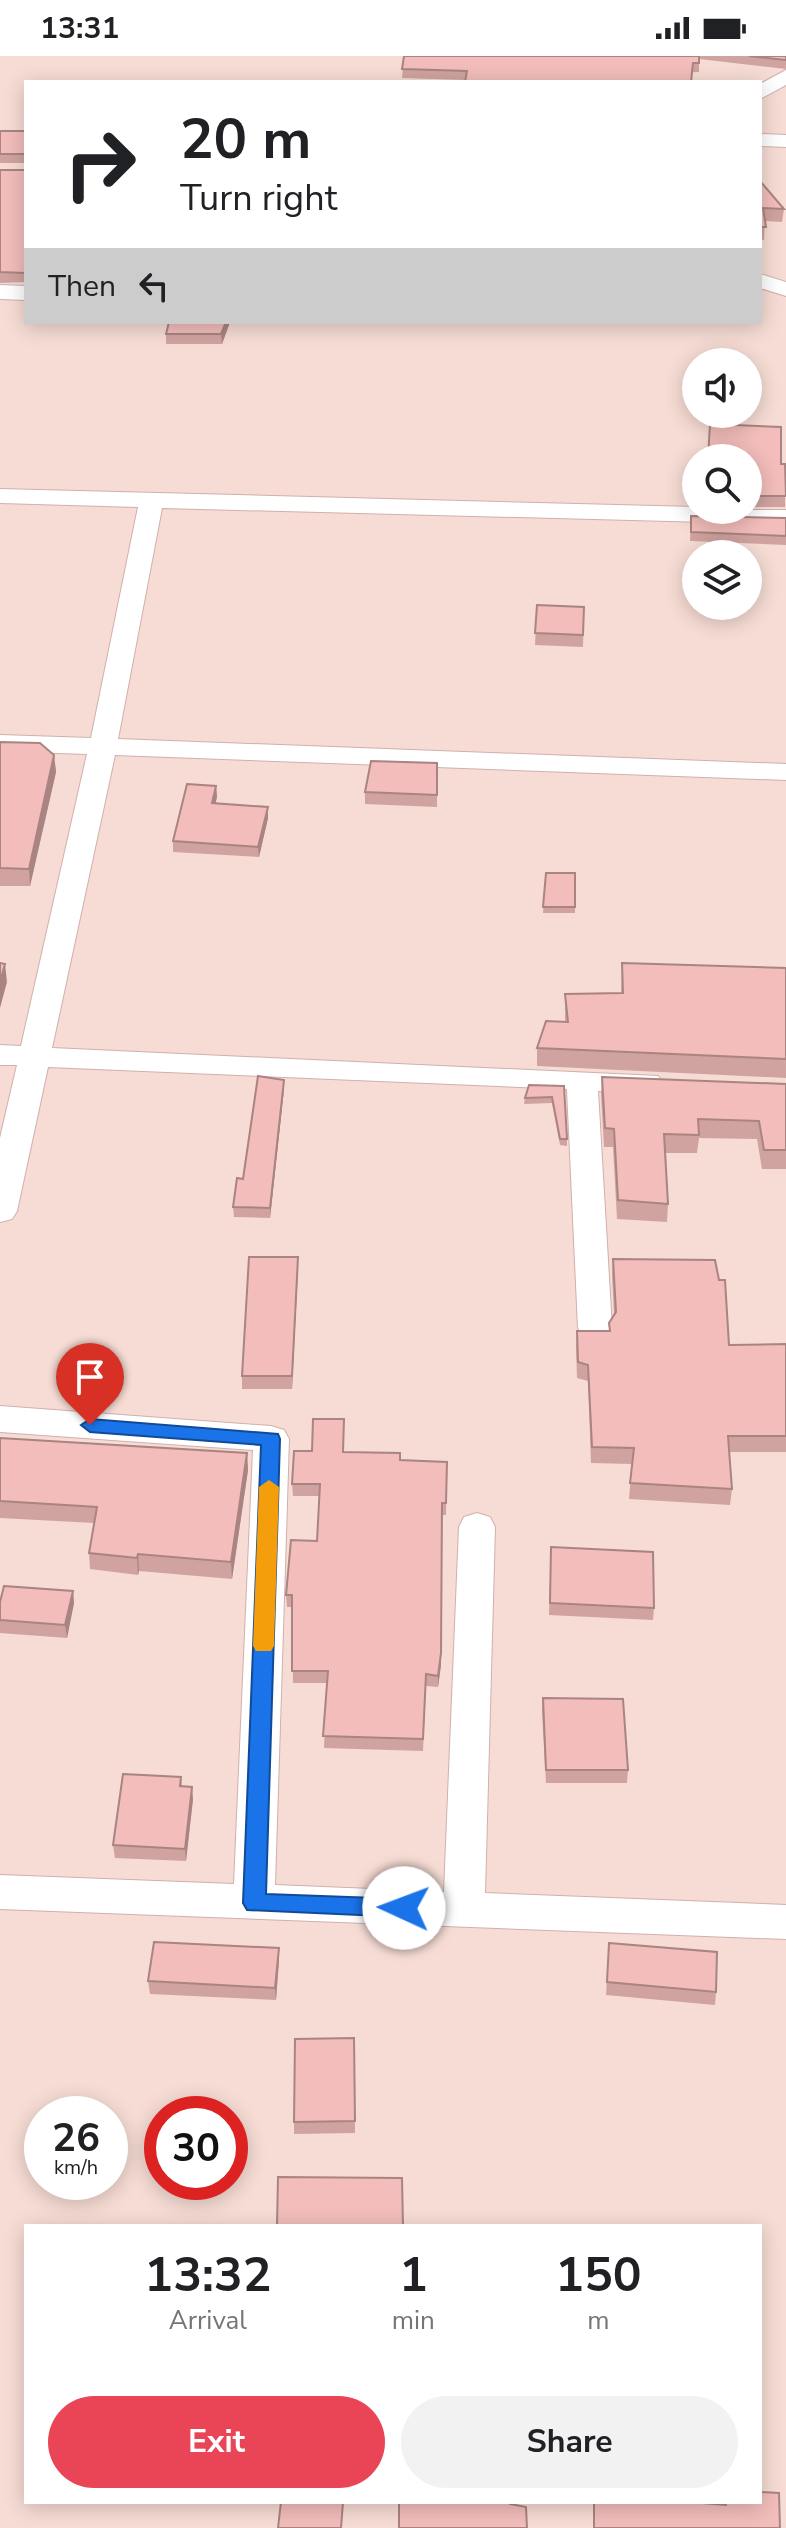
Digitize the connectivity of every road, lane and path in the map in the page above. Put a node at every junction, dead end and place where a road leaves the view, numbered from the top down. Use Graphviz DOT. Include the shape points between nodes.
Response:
graph roads {
  1 [pos="786,76"];
  2 [pos="762,92"];
  3 [pos="762,140"];
  4 [pos="786,141"];
  5 [pos="762,282"];
  6 [pos="786,289"];
  7 [pos="0,292"];
  8 [pos="24,293"];
  9 [pos="0,496"];
  10 [pos="151,501"];
  11 [pos="786,517"];
  12 [pos="0,743"];
  13 [pos="103,746"];
  14 [pos="786,772"];
  15 [pos="0,1055"];
  16 [pos="34,1056"];
  17 [pos="582,1080"];
  18 [pos="676,1085"];
  19 [pos="0,1211"];
  20 [pos="595,1328"];
  21 [pos="0,1419"];
  22 [pos="477,1527"];
  23 [pos="0,1892"];
  24 [pos="254,1903"];
  25 [pos="464,1910"];
  26 [pos="786,1922"];
  1 -- 2 [label="street"];
  3 -- 4 [label="street"];
  5 -- 6 [label="street"];
  7 -- 8 [label="street"];
  9 -- 10 [label="street"];
  10 -- 11 [label="street"];
  10 -- 13 [label="street"];
  12 -- 13 [label="street"];
  13 -- 14 [label="street"];
  13 -- 16 [label="street"];
  15 -- 16 [label="street"];
  16 -- 17 [label="street"];
  16 -- 19 [label="street"];
  17 -- 18 [label="street"];
  17 -- 20 [label="street"];
  21 -- 24 [label="street" via="271,1439"];
  22 -- 25 [label="street"];
  23 -- 24 [label="street"];
  24 -- 25 [label="street"];
  25 -- 26 [label="street"];
}
